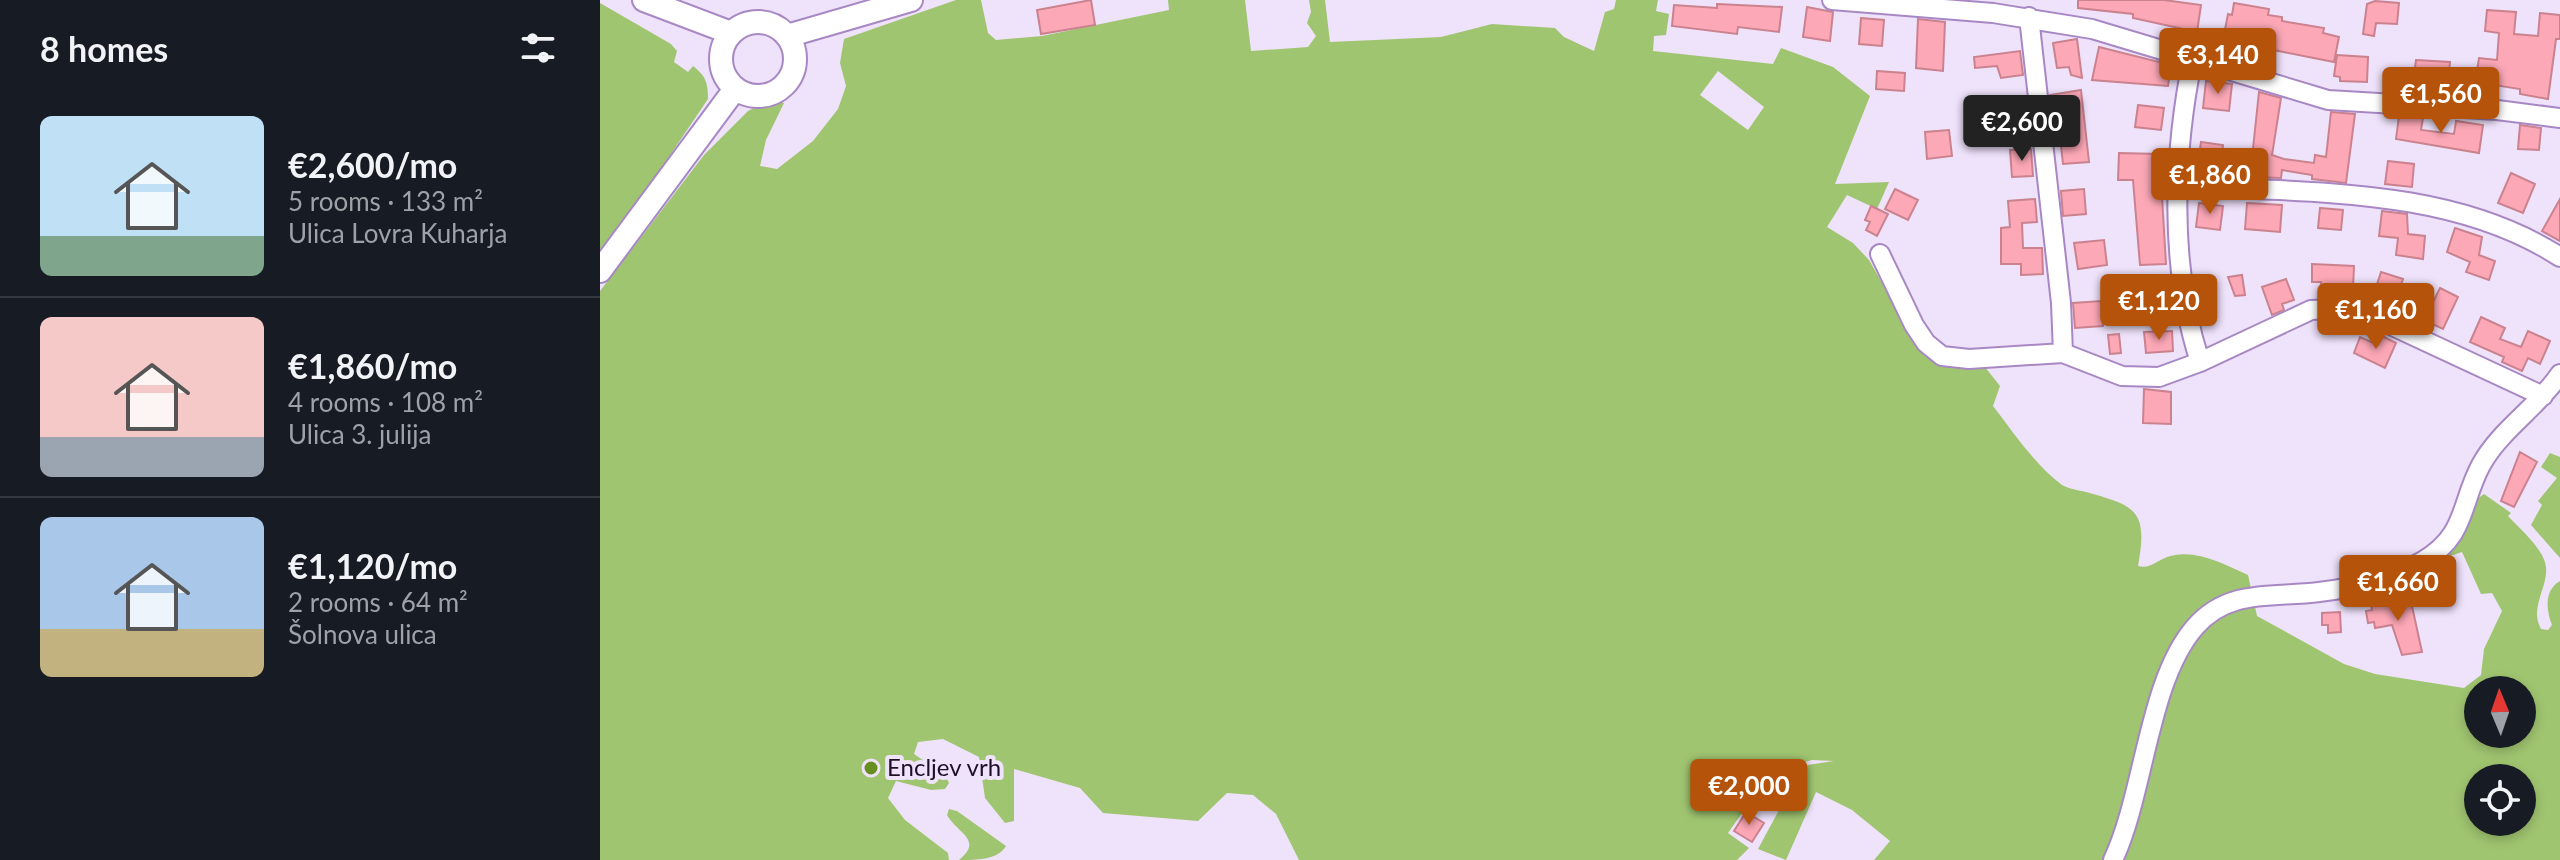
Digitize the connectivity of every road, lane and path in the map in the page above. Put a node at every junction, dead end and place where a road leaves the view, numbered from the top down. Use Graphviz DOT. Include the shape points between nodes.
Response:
graph roads {
  1 [pos="644,0"];
  2 [pos="911,0"];
  3 [pos="1832,0"];
  4 [pos="2029,17"];
  5 [pos="731,33"];
  6 [pos="787,36"];
  7 [pos="2193,57"];
  8 [pos="735,89"];
  9 [pos="2560,118"];
  10 [pos="2178,185"];
  11 [pos="1880,254"];
  12 [pos="2560,257"];
  13 [pos="600,271"];
  14 [pos="2063,353"];
  15 [pos="2200,362"];
  16 [pos="2560,374"];
  17 [pos="2543,396"];
  18 [pos="2113,860"];
  1 -- 5 [label="main road"];
  2 -- 6 [label="main road"];
  3 -- 4 [label="street"];
  4 -- 7 [label="street"];
  4 -- 14 [label="street"];
  5 -- 6 [label="main road" via="760,22 777,26"];
  5 -- 8 [label="main road" via="721,51 723,72"];
  6 -- 8 [label="main road" via="795,62 785,86 760,97"];
  7 -- 9 [label="street" via="2328,100"];
  7 -- 10 [label="street"];
  8 -- 13 [label="main road"];
  10 -- 12 [label="street" via="2397,200 2514,232"];
  10 -- 15 [label="street" via="2182,270"];
  11 -- 14 [label="street" via="1914,325 1942,356"];
  14 -- 15 [label="street" via="2136,377 2159,377"];
  15 -- 17 [label="street" via="2311,310 2354,308"];
  16 -- 17 [label="street"];
  17 -- 18 [label="street" via="2481,464 2457,530 2423,561 2353,586 2244,596 2219,606 2194,628 2156,710 2132,810"];
}
